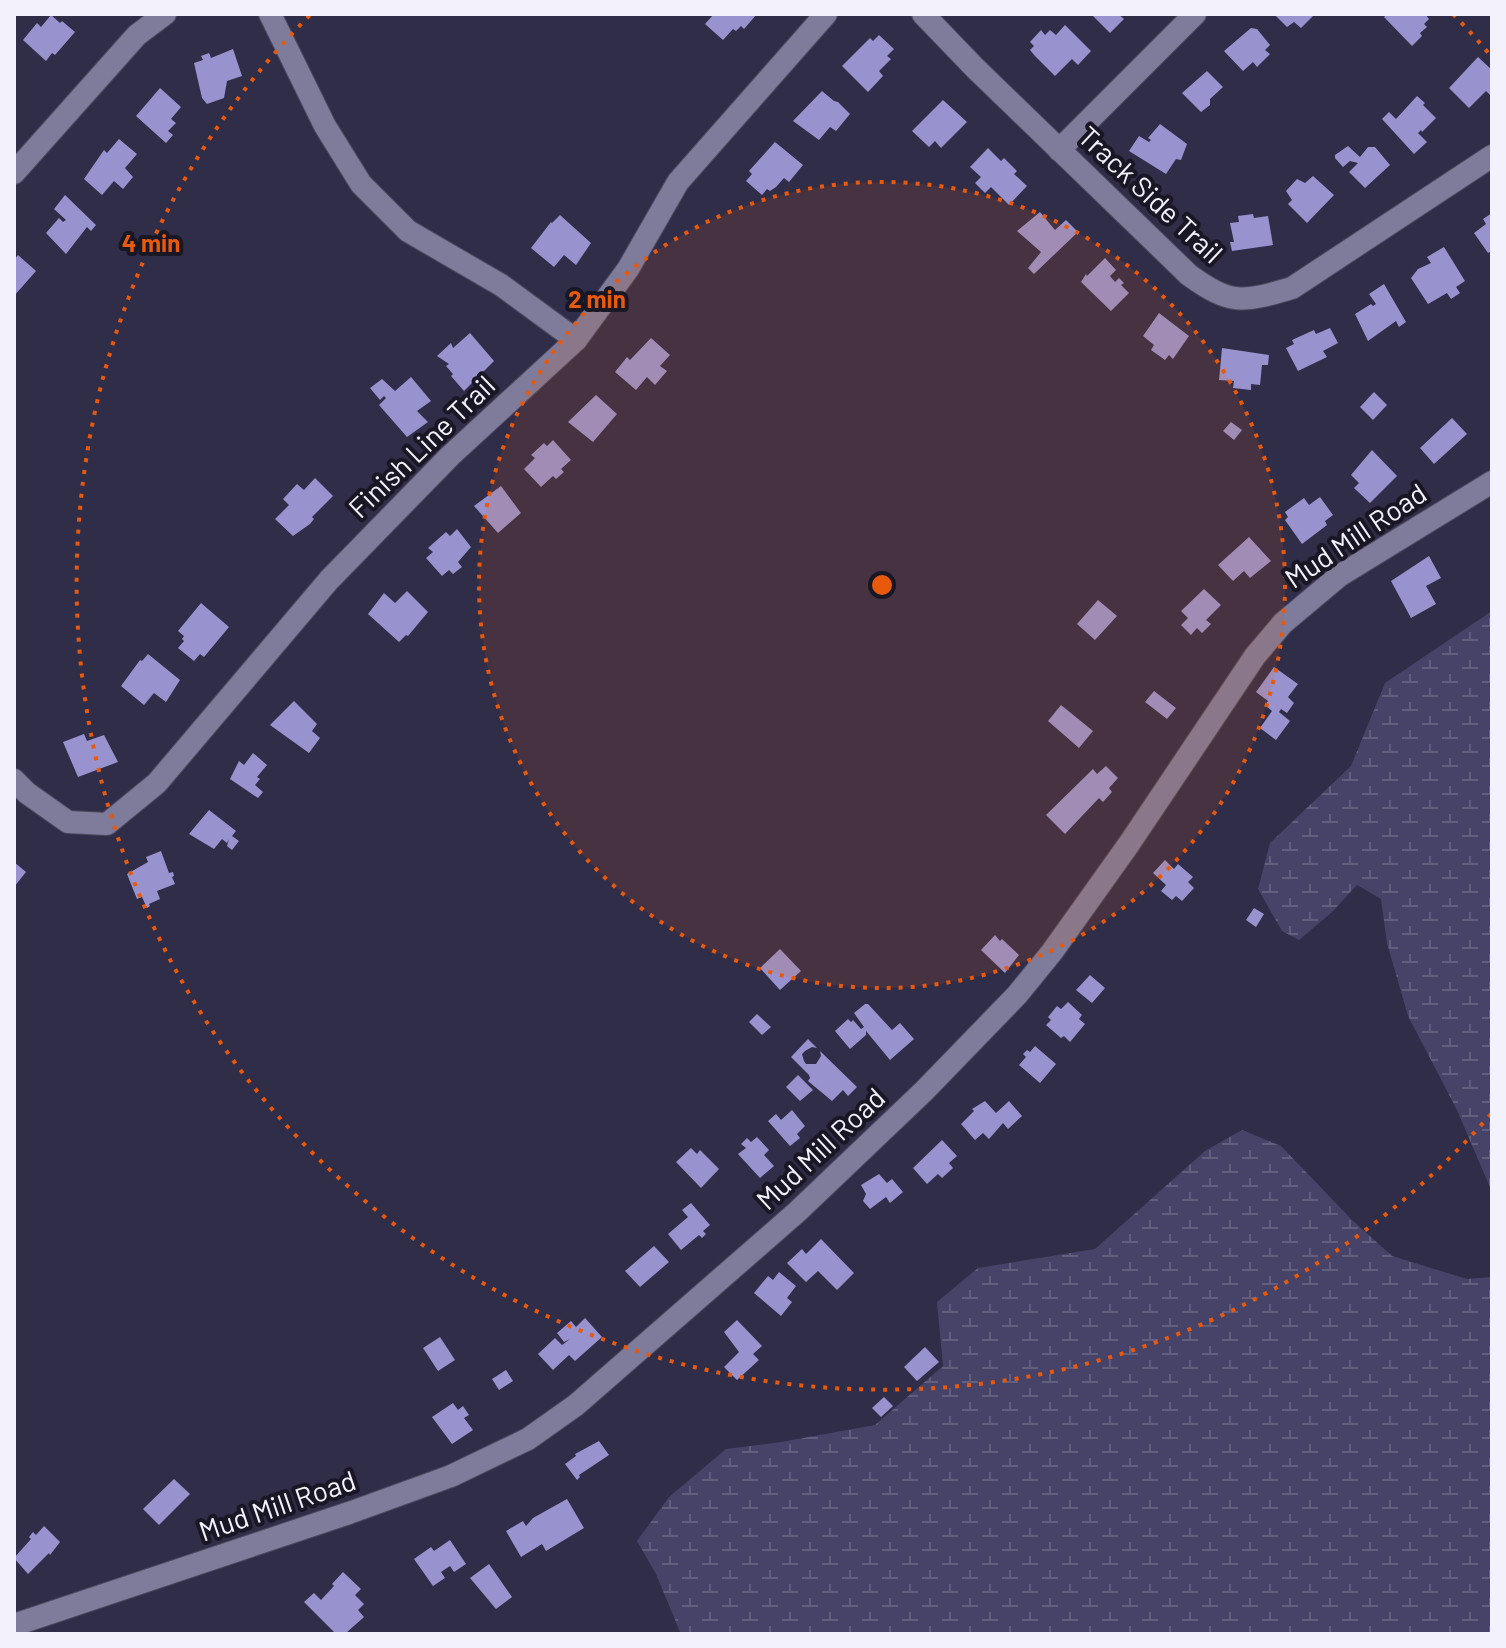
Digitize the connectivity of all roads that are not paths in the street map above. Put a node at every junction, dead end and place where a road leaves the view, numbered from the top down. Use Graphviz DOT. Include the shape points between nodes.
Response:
graph roads {
  1 [pos="165,14"];
  2 [pos="270,14"];
  3 [pos="826,14"];
  4 [pos="923,14"];
  5 [pos="1195,14"];
  6 [pos="1059,150"];
  7 [pos="1492,156"];
  8 [pos="14,173"];
  9 [pos="576,340"];
  10 [pos="1492,482"];
  11 [pos="14,780"];
  12 [pos="14,1625"];
  1 -- 8 [label="street" via="127,45"];
  2 -- 9 [label="street" via="325,126 361,184 408,231 501,285"];
  3 -- 9 [label="street, Finish Line Trail" via="678,182 628,269"];
  4 -- 6 [label="street, Track Side Trail"];
  5 -- 6 [label="street"];
  6 -- 7 [label="street, Track Side Trail" via="1189,275 1212,292 1238,300 1292,288"];
  9 -- 11 [label="street, Finish Line Trail" via="450,456 340,569 157,783 107,824 68,822"];
  10 -- 12 [label="street, Mud Mill Road" via="1339,576 1283,623 1017,995 797,1212 576,1405 528,1439 451,1476"];
}
